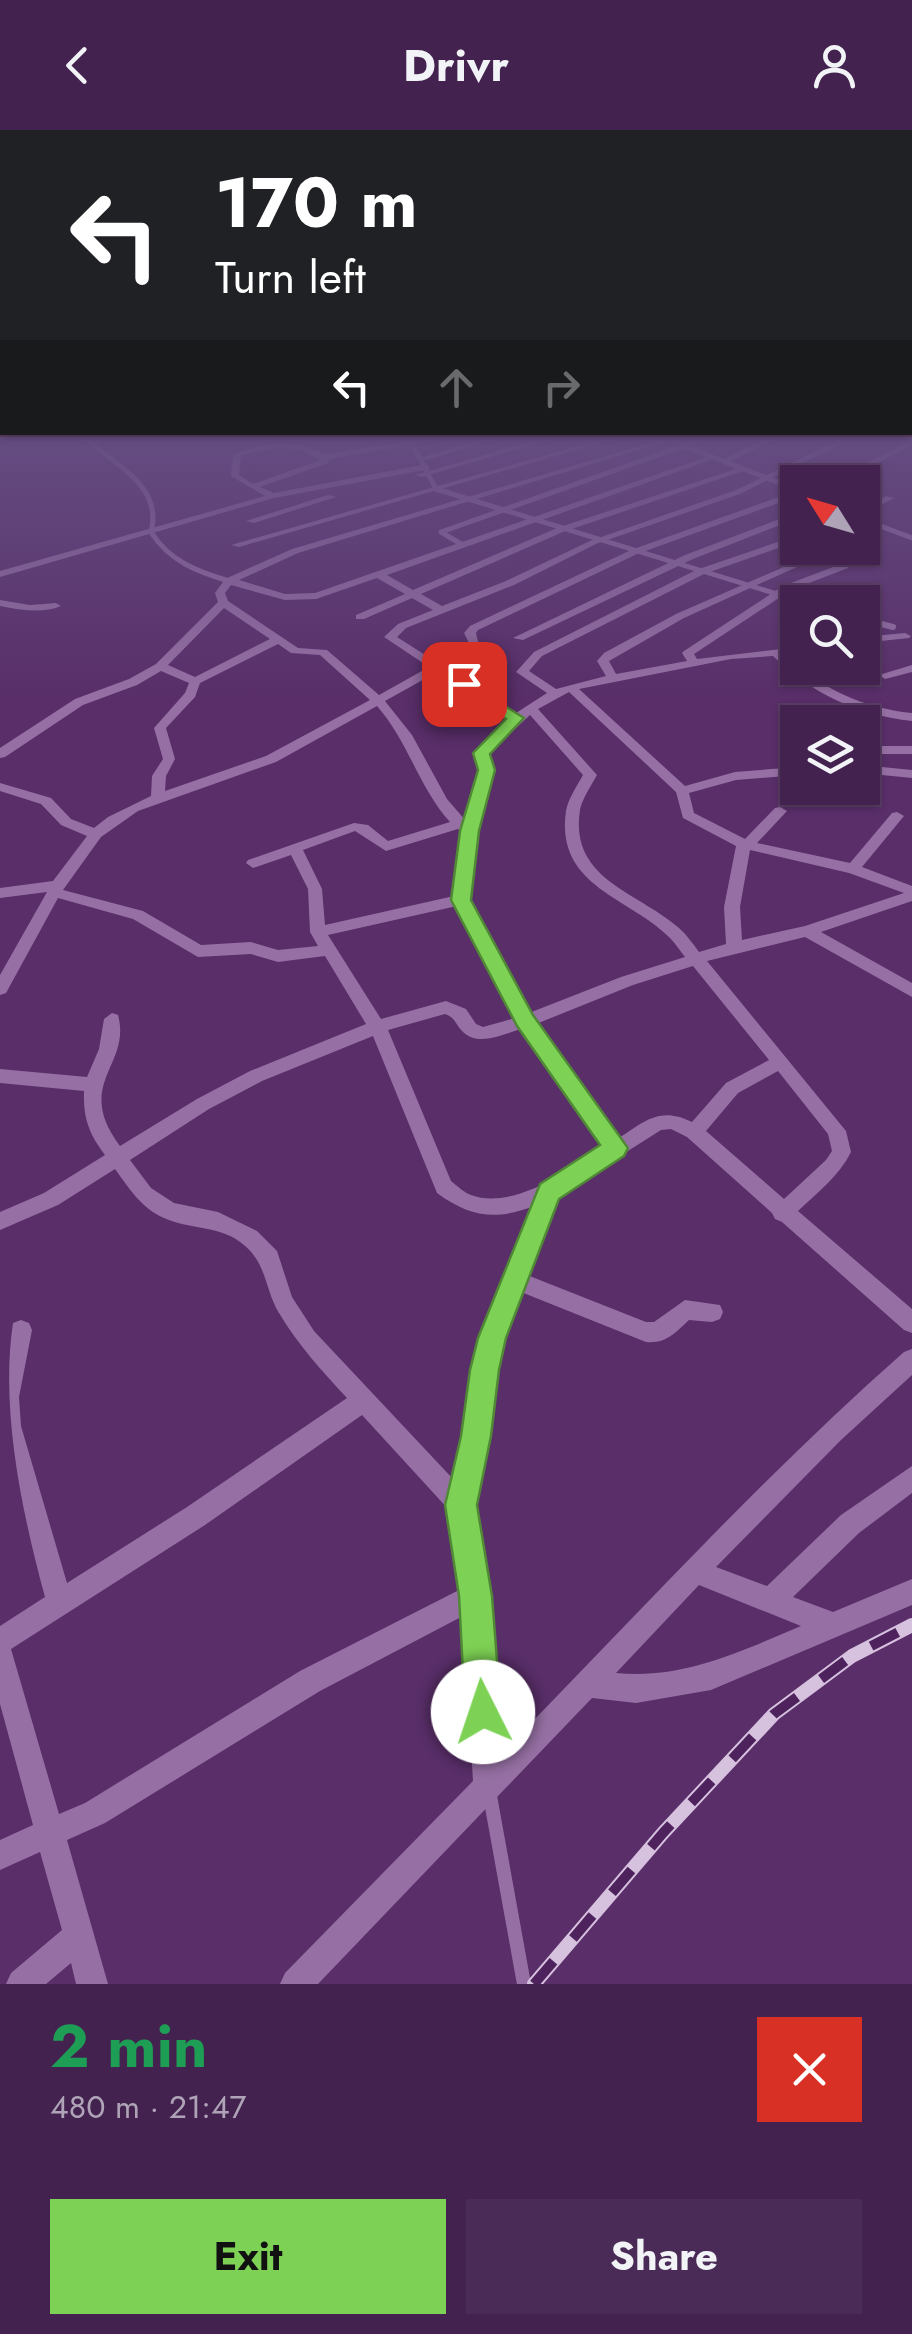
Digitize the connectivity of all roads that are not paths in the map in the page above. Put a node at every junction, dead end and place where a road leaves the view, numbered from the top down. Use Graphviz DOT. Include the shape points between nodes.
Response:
graph roads {
  1 [pos="152,527"];
  2 [pos="169,527"];
  3 [pos="302,527"];
  4 [pos="378,527"];
  5 [pos="455,527"];
  6 [pos="511,527"];
  7 [pos="549,527"];
  8 [pos="571,527"];
  9 [pos="637,527"];
  10 [pos="703,527"];
  11 [pos="769,527"];
  12 [pos="886,527"];
  13 [pos="560,530"];
  14 [pos="150,532"];
  15 [pos="912,538"];
  16 [pos="597,541"];
  17 [pos="461,544"];
  18 [pos="780,544"];
  19 [pos="236,545"];
  20 [pos="634,552"];
  21 [pos="672,565"];
  22 [pos="796,565"];
  23 [pos="844,566"];
  24 [pos="700,572"];
  25 [pos="376,573"];
  26 [pos="0,574"];
  27 [pos="230,581"];
  28 [pos="748,586"];
  29 [pos="411,593"];
  30 [pos="778,595"];
  31 [pos="0,603"];
  32 [pos="223,603"];
  33 [pos="56,606"];
  34 [pos="442,611"];
  35 [pos="360,616"];
  36 [pos="880,624"];
  37 [pos="893,628"];
  38 [pos="910,635"];
  39 [pos="519,638"];
  40 [pos="880,638"];
  41 [pos="280,639"];
  42 [pos="776,652"];
  43 [pos="780,652"];
  44 [pos="694,664"];
  45 [pos="160,666"];
  46 [pos="436,666"];
  47 [pos="912,668"];
  48 [pos="885,675"];
  49 [pos="612,677"];
  50 [pos="195,681"];
  51 [pos="570,687"];
  52 [pos="555,693"];
  53 [pos="374,700"];
  54 [pos="532,710"];
  55 [pos="516,718"];
  56 [pos="912,718"];
  57 [pos="880,750"];
  58 [pos="912,750"];
  59 [pos="0,754"];
  60 [pos="880,771"];
  61 [pos="780,773"];
  62 [pos="912,774"];
  63 [pos="0,787"];
  64 [pos="682,791"];
  65 [pos="156,800"];
  66 [pos="780,811"];
  67 [pos="898,816"];
  68 [pos="464,828"];
  69 [pos="95,834"];
  70 [pos="746,845"];
  71 [pos="295,849"];
  72 [pos="253,863"];
  73 [pos="853,869"];
  74 [pos="58,889"];
  75 [pos="0,893"];
  76 [pos="912,894"];
  77 [pos="461,900"];
  78 [pos="807,931"];
  79 [pos="318,932"];
  80 [pos="734,947"];
  81 [pos="329,950"];
  82 [pos="694,959"];
  83 [pos="0,988"];
  84 [pos="912,991"];
  85 [pos="112,1019"];
  86 [pos="524,1020"];
  87 [pos="377,1026"];
  88 [pos="780,1062"];
  89 [pos="0,1076"];
  90 [pos="93,1085"];
  91 [pos="694,1132"];
  92 [pos="615,1148"];
  93 [pos="117,1160"];
  94 [pos="549,1192"];
  95 [pos="782,1212"];
  96 [pos="0,1221"];
  97 [pos="516,1280"];
  98 [pos="712,1312"];
  99 [pos="912,1323"];
  100 [pos="22,1330"];
  101 [pos="912,1360"];
  102 [pos="364,1400"];
  103 [pos="912,1478"];
  104 [pos="461,1505"];
  105 [pos="696,1571"];
  106 [pos="912,1592"];
  107 [pos="476,1596"];
  108 [pos="770,1601"];
  109 [pos="60,1603"];
  110 [pos="830,1624"];
  111 [pos="0,1641"];
  112 [pos="0,1655"];
  113 [pos="587,1684"];
  114 [pos="488,1788"];
  115 [pos="48,1837"];
  116 [pos="0,1856"];
  117 [pos="77,1937"];
  118 [pos="22,1984"];
  119 [pos="92,1984"];
  120 [pos="296,1984"];
  121 [pos="524,1984"];
  1 -- 14 [label="lane"];
  2 -- 14 [label="street"];
  3 -- 19 [label="street"];
  4 -- 27 [label="street" via="282,556"];
  5 -- 17 [label="lane" via="441,532"];
  6 -- 17 [label="street"];
  7 -- 13 [label="lane"];
  8 -- 13 [label="street"];
  9 -- 16 [label="lane"];
  10 -- 20 [label="street"];
  11 -- 21 [label="street"];
  12 -- 15 [label="lane"];
  13 -- 16 [label="lane"];
  13 -- 29 [label="street"];
  14 -- 26 [label="street"];
  14 -- 27 [label="lane" via="193,570"];
  16 -- 20 [label="lane"];
  16 -- 34 [label="street"];
  17 -- 25 [label="street"];
  18 -- 24 [label="street"];
  20 -- 21 [label="lane"];
  20 -- 46 [label="street" via="474,628 475,644"];
  21 -- 24 [label="lane"];
  21 -- 39 [label="street"];
  22 -- 28 [label="street"];
  23 -- 30 [label="street"];
  24 -- 28 [label="lane"];
  24 -- 52 [label="street" via="578,631 525,665 526,676"];
  25 -- 27 [label="street" via="306,598"];
  25 -- 29 [label="street"];
  27 -- 32 [label="street" via="220,594"];
  28 -- 30 [label="lane"];
  28 -- 49 [label="street" via="608,655 603,660"];
  29 -- 34 [label="street"];
  29 -- 35 [label="street"];
  30 -- 44 [label="street" via="688,653"];
  31 -- 33 [label="street"];
  32 -- 41 [label="street"];
  32 -- 45 [label="street"];
  34 -- 46 [label="street" via="390,637"];
  36 -- 37 [label="lane"];
  37 -- 38 [label="street"];
  38 -- 40 [label="street"];
  41 -- 50 [label="street"];
  41 -- 53 [label="street" via="295,652 323,652"];
  42 -- 43 [label="street"];
  42 -- 44 [label="street"];
  42 -- 56 [label="street" via="843,702"];
  44 -- 49 [label="street"];
  45 -- 50 [label="street"];
  45 -- 59 [label="street" via="79,702"];
  46 -- 53 [label="street"];
  46 -- 55 [label="street"];
  47 -- 48 [label="street"];
  49 -- 51 [label="street"];
  50 -- 65 [label="street" via="160,728 169,759"];
  51 -- 52 [label="street"];
  51 -- 64 [label="street"];
  52 -- 54 [label="street"];
  53 -- 65 [label="street" via="268,760"];
  53 -- 68 [label="street" via="402,730 446,812"];
  54 -- 55 [label="street"];
  54 -- 82 [label="street" via="590,775 572,808 573,842 585,865 598,882 674,932"];
  55 -- 68 [label="street" via="482,753 487,770"];
  57 -- 58 [label="street"];
  60 -- 62 [label="street"];
  61 -- 64 [label="street" via="734,776"];
  63 -- 69 [label="street" via="46,801 66,822"];
  64 -- 70 [label="street" via="688,815"];
  65 -- 69 [label="street"];
  66 -- 70 [label="street"];
  67 -- 73 [label="street"];
  68 -- 71 [label="street" via="391,846 354,827"];
  68 -- 77 [label="street"];
  69 -- 74 [label="street"];
  70 -- 73 [label="street"];
  70 -- 80 [label="street" via="732,907"];
  71 -- 72 [label="street"];
  71 -- 79 [label="street" via="315,889"];
  73 -- 76 [label="street"];
  74 -- 75 [label="street"];
  74 -- 81 [label="street" via="124,910 208,953"];
  74 -- 83 [label="street"];
  76 -- 78 [label="street"];
  77 -- 79 [label="street"];
  77 -- 86 [label="street"];
  78 -- 80 [label="street"];
  78 -- 84 [label="street"];
  79 -- 81 [label="street"];
  80 -- 82 [label="street"];
  81 -- 87 [label="street"];
  82 -- 86 [label="street"];
  82 -- 88 [label="street"];
  85 -- 90 [label="street" via="104,1065"];
  86 -- 87 [label="street" via="482,1034 446,1007"];
  86 -- 92 [label="street"];
  87 -- 93 [label="street" via="256,1076"];
  87 -- 94 [label="street" via="455,1199 492,1208"];
  88 -- 91 [label="street" via="732,1088"];
  88 -- 95 [label="street" via="842,1142 834,1166"];
  89 -- 90 [label="street"];
  90 -- 93 [label="street" via="92,1114"];
  91 -- 92 [label="street" via="657,1123"];
  91 -- 95 [label="street"];
  92 -- 94 [label="street"];
  93 -- 96 [label="street"];
  93 -- 102 [label="street" via="155,1204 250,1237 270,1258 298,1327"];
  94 -- 97 [label="street"];
  95 -- 99 [label="street"];
  97 -- 98 [label="street" via="646,1332 658,1333 685,1310"];
  97 -- 104 [label="street" via="492,1338"];
  100 -- 109 [label="street" via="8,1396 9,1426"];
  101 -- 105 [label="street" via="843,1419"];
  102 -- 104 [label="street"];
  102 -- 109 [label="street"];
  103 -- 108 [label="street" via="850,1524"];
  104 -- 107 [label="street"];
  105 -- 108 [label="street"];
  105 -- 113 [label="street"];
  106 -- 110 [label="street"];
  107 -- 114 [label="street"];
  107 -- 115 [label="street" via="310,1681"];
  108 -- 110 [label="street"];
  109 -- 111 [label="street"];
  110 -- 113 [label="street" via="711,1677 636,1688"];
  112 -- 115 [label="street"];
  113 -- 114 [label="street"];
  114 -- 120 [label="street"];
  114 -- 121 [label="lane"];
  115 -- 116 [label="street"];
  115 -- 117 [label="street"];
  117 -- 118 [label="street"];
  117 -- 119 [label="street"];
}
